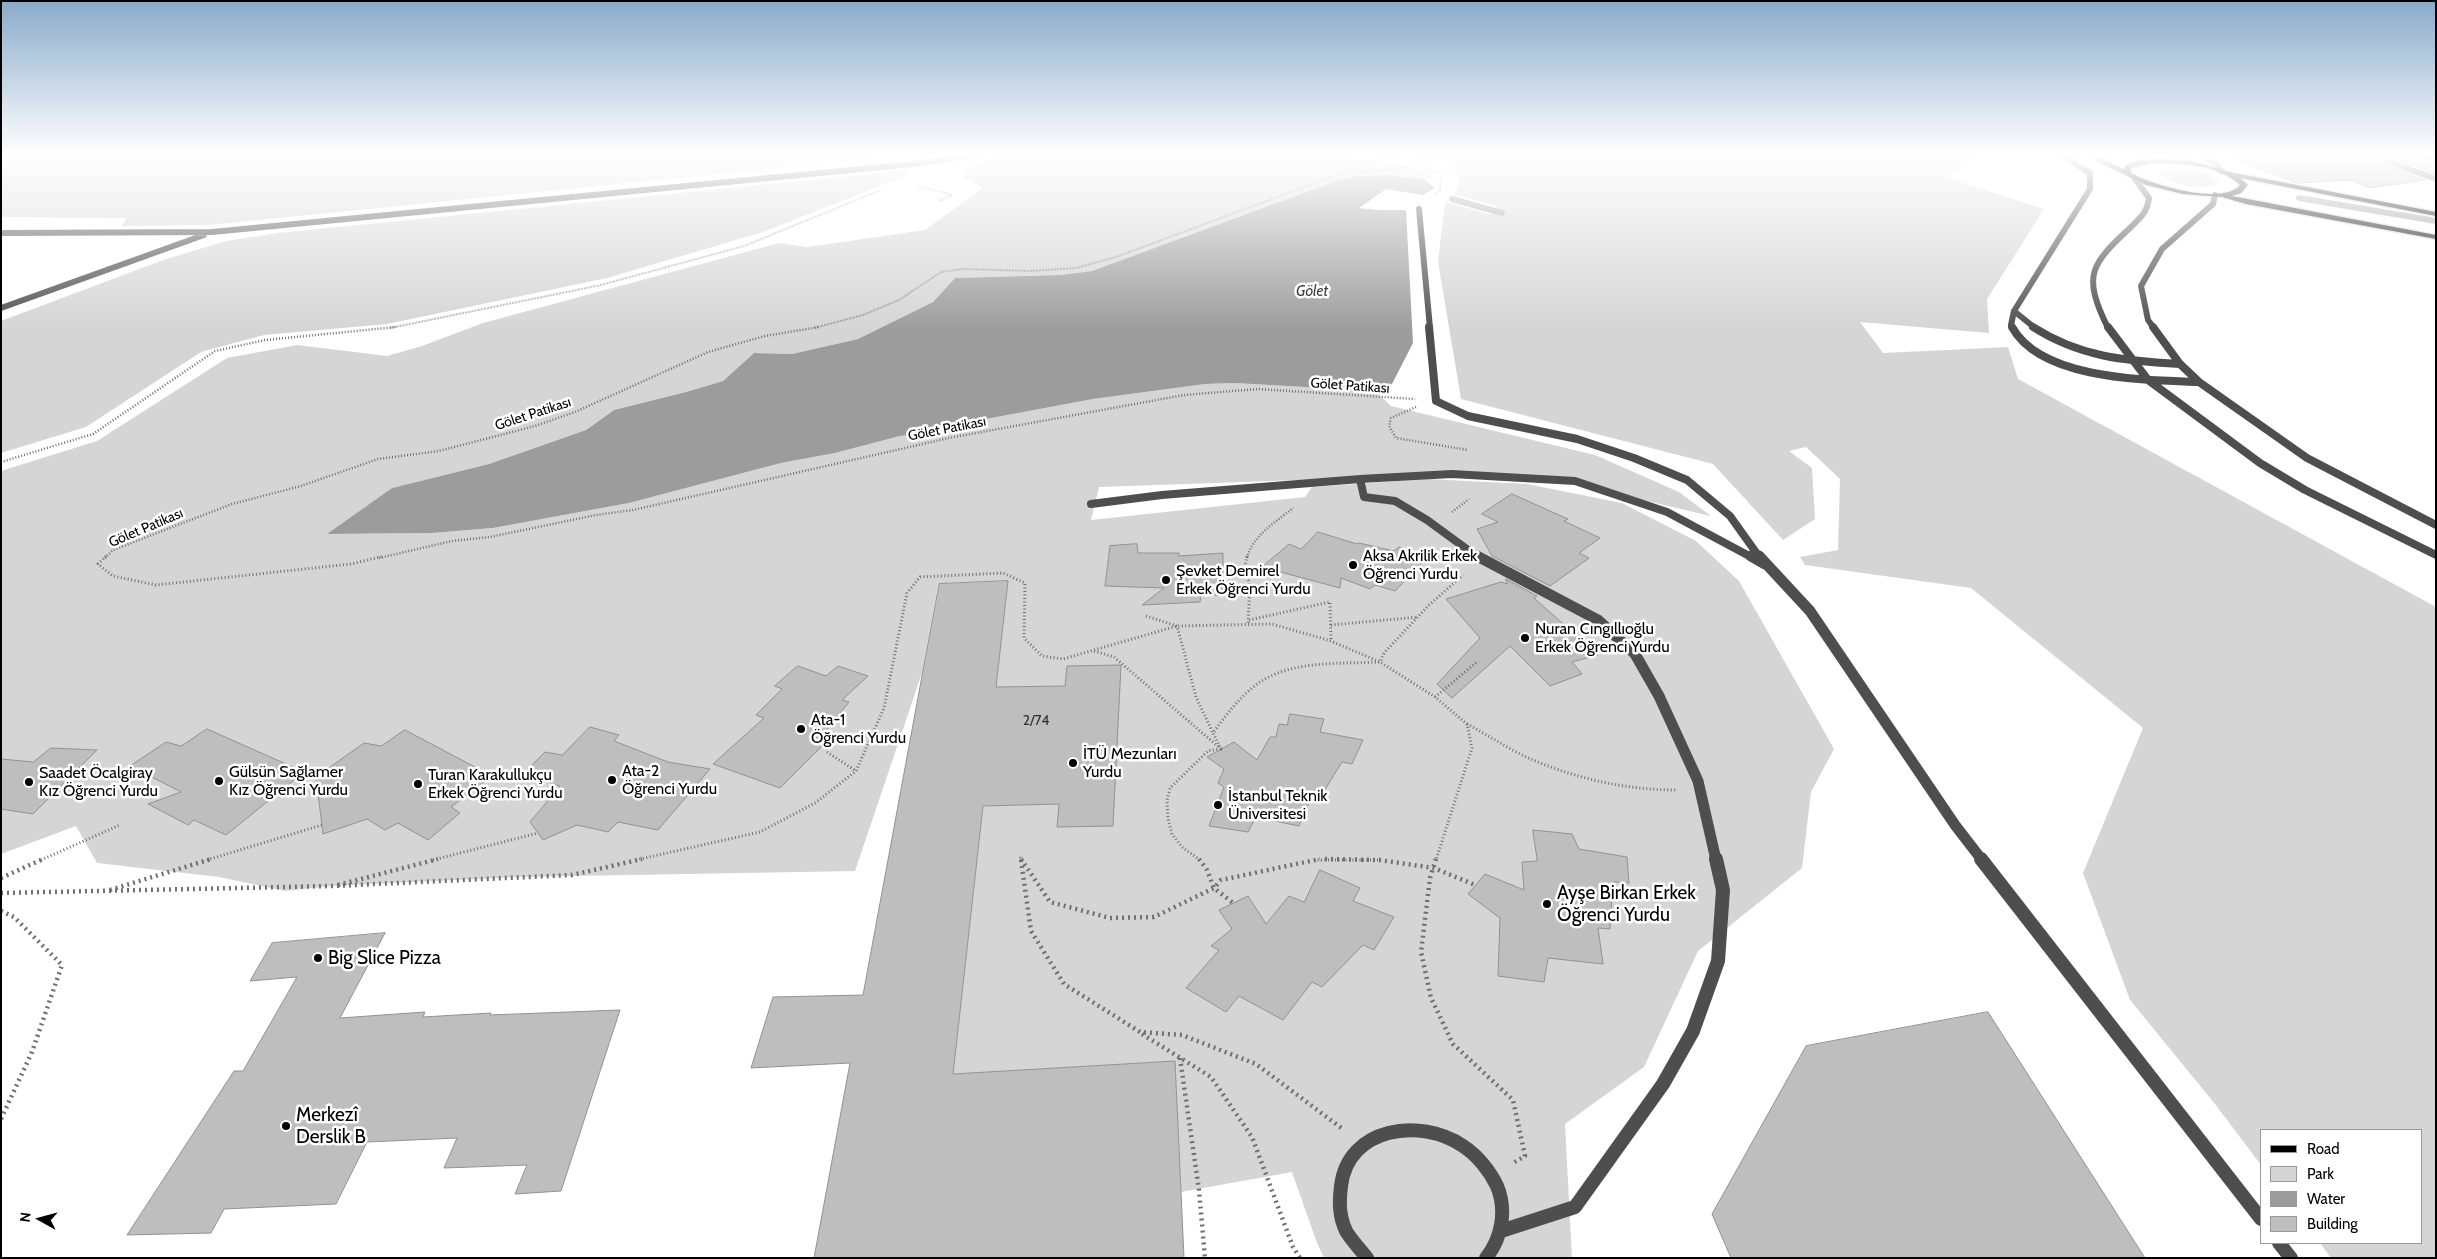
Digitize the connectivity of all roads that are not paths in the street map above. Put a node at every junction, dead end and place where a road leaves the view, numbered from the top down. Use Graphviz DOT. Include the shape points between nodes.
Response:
graph roads {
  1 [pos="410,213"];
  2 [pos="1418,213"];
  3 [pos="2075,213"];
  4 [pos="2146,213"];
  5 [pos="2203,213"];
  6 [pos="2304,213"];
  7 [pos="212,232"];
  8 [pos="1,233"];
  9 [pos="2436,237"];
  10 [pos="1,308"];
  11 [pos="2014,311"];
  12 [pos="2132,361"];
  13 [pos="2180,364"];
  14 [pos="2148,380"];
  15 [pos="2199,382"];
  16 [pos="1360,479"];
  17 [pos="1091,504"];
  18 [pos="2436,525"];
  19 [pos="2436,555"];
  20 [pos="1765,564"];
  21 [pos="2260,1218"];
  22 [pos="1501,1231"];
  23 [pos="2281,1244"];
  24 [pos="1367,1258"];
  25 [pos="1486,1258"];
  26 [pos="2291,1258"];
  1 -- 7 [label="street"];
  2 -- 20 [label="street" via="1436,401 1468,416 1577,439 1687,480 1730,516"];
  3 -- 11 [label="street"];
  4 -- 12 [label="street" via="2107,249 2092,278 2095,301 2109,330"];
  5 -- 13 [label="street" via="2162,248 2141,286 2148,320"];
  6 -- 9 [label="main road"];
  7 -- 8 [label="street"];
  7 -- 10 [label="street"];
  11 -- 12 [label="street" via="2032,328 2058,344"];
  11 -- 14 [label="street" via="2011,325 2020,340 2039,353 2070,366"];
  12 -- 13 [label="street"];
  12 -- 14 [label="street"];
  13 -- 15 [label="street"];
  14 -- 15 [label="street"];
  14 -- 19 [label="street" via="2260,463 2305,490"];
  15 -- 18 [label="street" via="2307,458"];
  16 -- 17 [label="street"];
  16 -- 20 [label="street" via="1452,474 1576,481 1667,512"];
  16 -- 22 [label="street" via="1364,497 1395,501 1482,559 1598,620 1635,654 1659,696 1698,781 1722,890 1718,961 1693,1031 1663,1084 1575,1207"];
  20 -- 21 [label="street" via="1810,612 1955,825"];
  22 -- 24 [label="street" via="1500,1192 1475,1154 1454,1139 1429,1130 1404,1128 1381,1133 1361,1145 1346,1164 1338,1187 1340,1212 1350,1237"];
  22 -- 25 [label="street"];
  23 -- 26 [label="street"];
}
